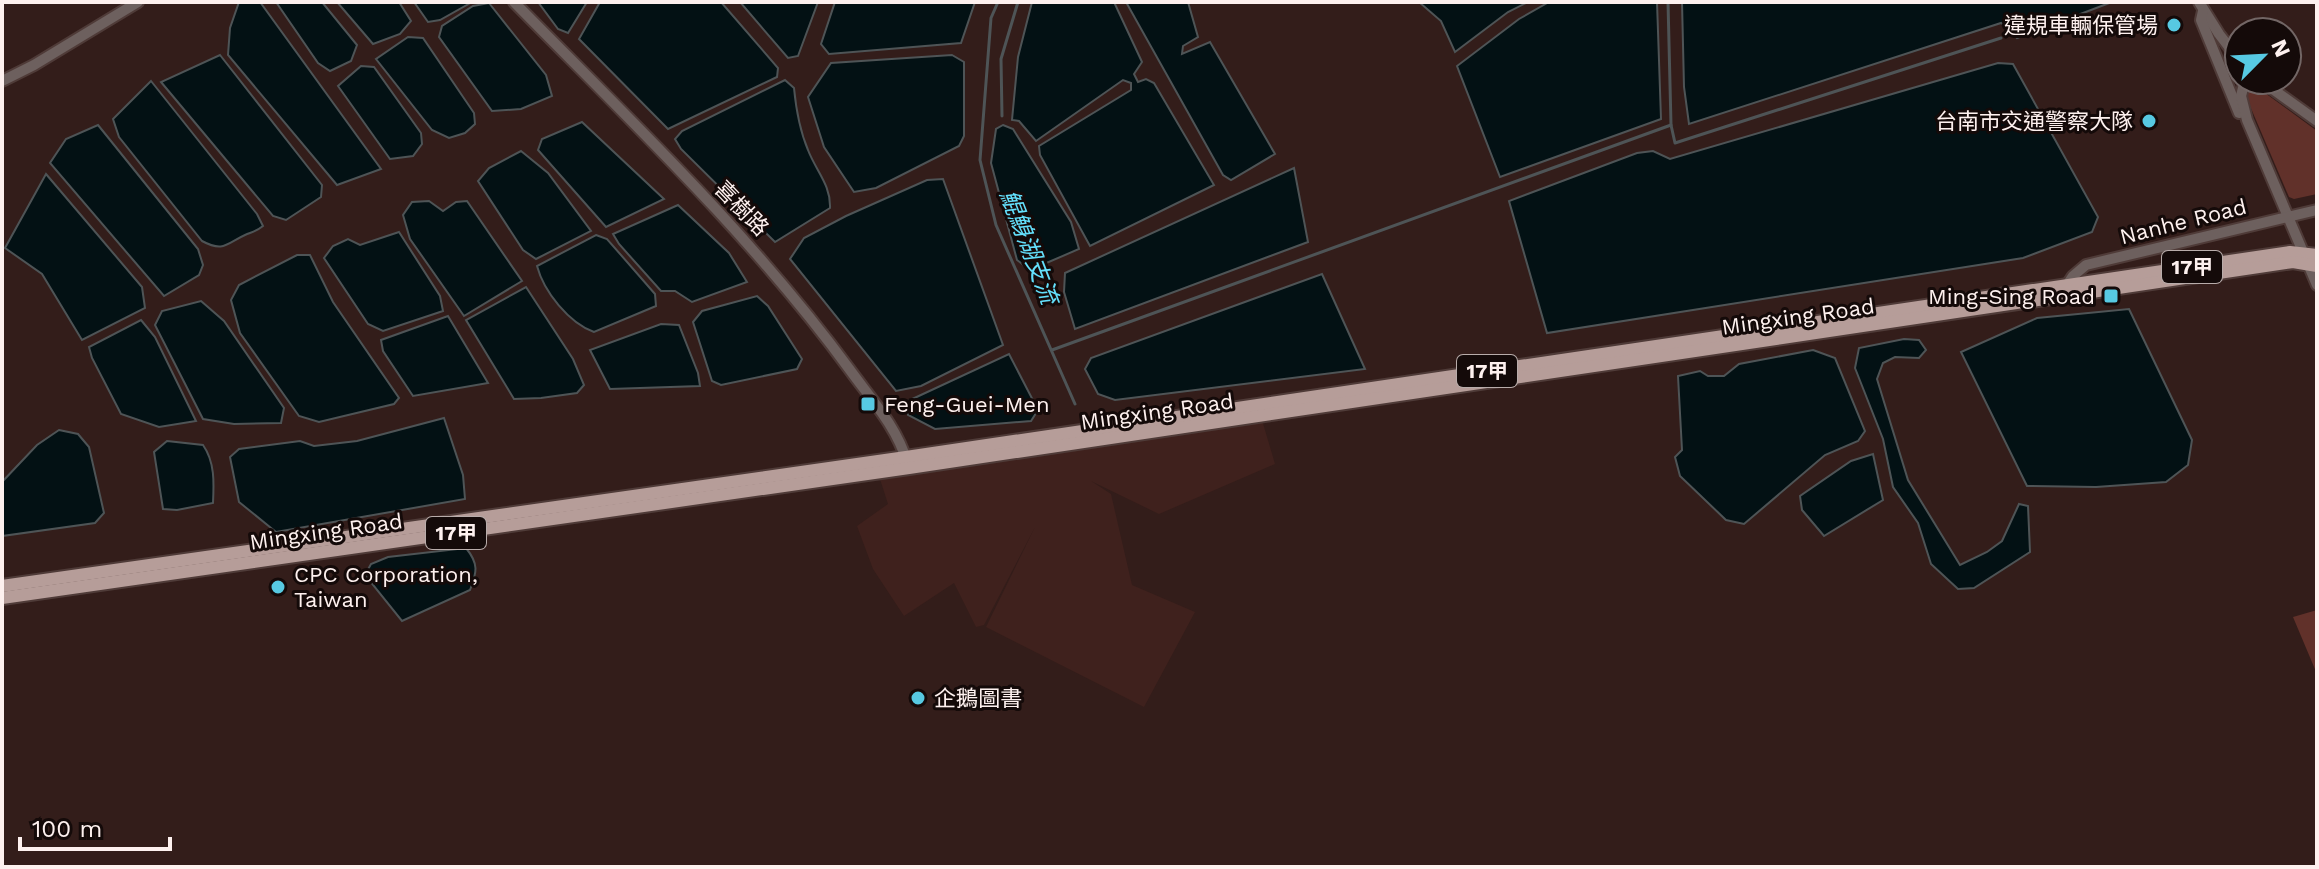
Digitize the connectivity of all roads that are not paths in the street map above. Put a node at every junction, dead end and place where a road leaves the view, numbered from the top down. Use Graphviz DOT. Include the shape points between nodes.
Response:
graph roads {
  1 [pos="138,2"];
  2 [pos="514,2"];
  3 [pos="2201,7"];
  4 [pos="2223,38"];
  5 [pos="2,81"];
  6 [pos="2241,96"];
  7 [pos="2282,96"];
  8 [pos="2247,120"];
  9 [pos="2317,121"];
  10 [pos="2317,210"];
  11 [pos="2288,216"];
  12 [pos="2312,259"];
  13 [pos="2067,285"];
  14 [pos="2317,285"];
  15 [pos="908,463"];
  16 [pos="2,586"];
  17 [pos="2,598"];
  1 -- 5 [label="street"];
  2 -- 15 [label="street, 喜樹路" via="762,258 897,435"];
  3 -- 4 [label="street"];
  3 -- 8 [label="street" via="2201,20 2239,113"];
  6 -- 8 [label="street"];
  7 -- 9 [label="street"];
  8 -- 11 [label="street"];
  10 -- 11 [label="street, Nanhe Road"];
  11 -- 12 [label="street"];
  11 -- 13 [label="street, Nanhe Road" via="2086,265"];
  12 -- 13 [label="main road, Mingxing Road / 17甲"];
  12 -- 14 [label="street"];
  12 -- 15 [label="main road, Mingxing Road / 17甲"];
  13 -- 15 [label="main road, Mingxing Road / 17甲"];
  15 -- 16 [label="main road, Mingxing Road / 17甲"];
  15 -- 17 [label="main road, Mingxing Road / 17甲"];
}
